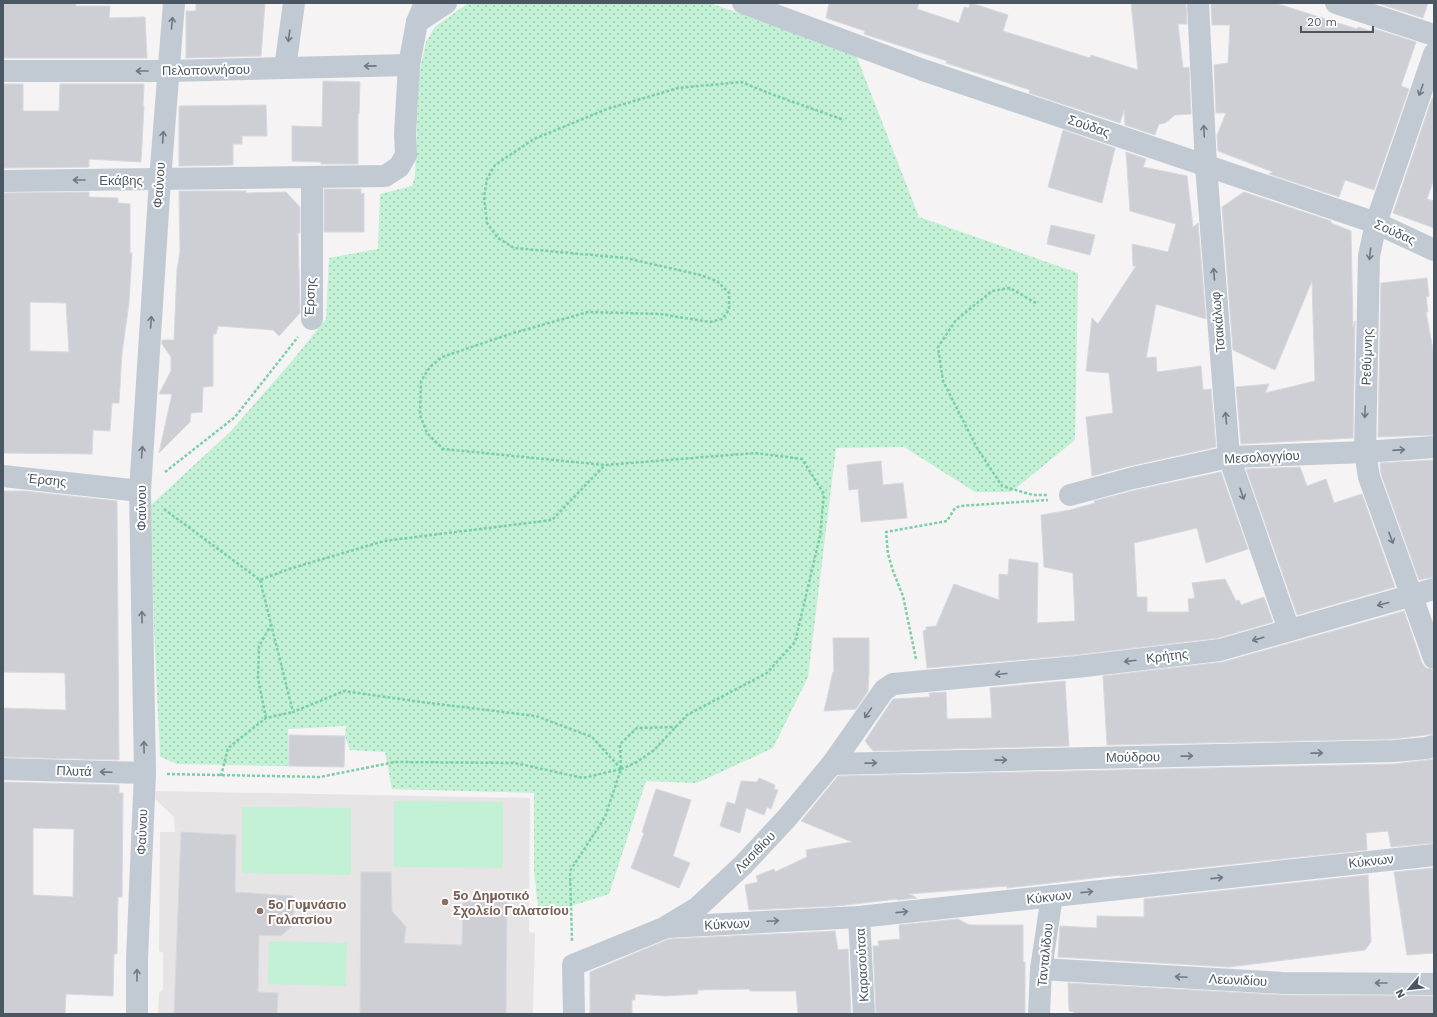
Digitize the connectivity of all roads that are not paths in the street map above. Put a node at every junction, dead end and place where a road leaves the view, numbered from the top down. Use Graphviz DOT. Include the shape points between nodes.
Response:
graph roads {
  1 [pos="174,3"];
  2 [pos="294,3"];
  3 [pos="446,3"];
  4 [pos="743,3"];
  5 [pos="1198,3"];
  6 [pos="1336,3"];
  7 [pos="421,13"];
  8 [pos="1434,35"];
  9 [pos="1434,54"];
  10 [pos="409,65"];
  11 [pos="285,68"];
  12 [pos="3,71"];
  13 [pos="168,71"];
  14 [pos="1206,166"];
  15 [pos="312,177"];
  16 [pos="160,180"];
  17 [pos="3,181"];
  18 [pos="1376,223"];
  19 [pos="1434,250"];
  20 [pos="312,319"];
  21 [pos="1434,447"];
  22 [pos="1365,452"];
  23 [pos="1229,457"];
  24 [pos="3,476"];
  25 [pos="140,491"];
  26 [pos="1070,495"];
  27 [pos="1434,589"];
  28 [pos="1412,596"];
  29 [pos="1289,630"];
  30 [pos="1434,658"];
  31 [pos="893,684"];
  32 [pos="1434,746"];
  33 [pos="832,764"];
  34 [pos="3,769"];
  35 [pos="145,773"];
  36 [pos="1434,854"];
  37 [pos="1052,896"];
  38 [pos="859,917"];
  39 [pos="664,928"];
  40 [pos="1041,969"];
  41 [pos="1434,984"];
  42 [pos="137,1014"];
  43 [pos="574,1014"];
  44 [pos="864,1014"];
  45 [pos="1039,1014"];
  13 -- 1 [label="street, Φαύνου, one-way"];
  2 -- 11 [label="street, one-way"];
  3 -- 7 [label="street"];
  4 -- 14 [label="street, Σούδας" via="923,70"];
  14 -- 5 [label="street, Τσακάλωφ, one-way"];
  6 -- 8 [label="street"];
  7 -- 10 [label="street"];
  9 -- 18 [label="street, Ρεθύμνης, one-way"];
  10 -- 11 [label="street, Πελοποννήσου, one-way"];
  10 -- 15 [label="street" via="406,155 399,167 385,176"];
  11 -- 13 [label="street, Πελοποννήσου"];
  13 -- 12 [label="street, Πελοποννήσου, one-way"];
  16 -- 13 [label="street, Φαύνου, one-way"];
  14 -- 18 [label="street, Σούδας"];
  23 -- 14 [label="street, Τσακάλωφ, one-way"];
  15 -- 16 [label="street, Εκάβης"];
  15 -- 20 [label="street, Έρσης"];
  16 -- 17 [label="street, Εκάβης, one-way"];
  25 -- 16 [label="street, Φαύνου, one-way"];
  18 -- 19 [label="street, Σούδας"];
  18 -- 22 [label="street, Ρεθύμνης, one-way" via="1370,256"];
  22 -- 21 [label="street, Μεσολογγίου, one-way"];
  22 -- 23 [label="street, Μεσολογγίου"];
  22 -- 28 [label="street, Ρεθύμνης, one-way" via="1369,477"];
  23 -- 26 [label="street, Μεσολογγίου"];
  23 -- 29 [label="street, Τσακάλωφ, one-way"];
  24 -- 25 [label="street, Έρσης"];
  35 -- 25 [label="street, Φαύνου, one-way"];
  27 -- 28 [label="street, Κρήτης"];
  28 -- 29 [label="street, Κρήτης, one-way"];
  28 -- 30 [label="street, Ρεθύμνης"];
  29 -- 31 [label="street, Κρήτης, one-way" via="1220,650 1076,667"];
  31 -- 33 [label="street, Λασιθίου, one-way" via="884,690"];
  33 -- 32 [label="street, Μούδρου, one-way" via="1394,751"];
  33 -- 39 [label="street, Λασιθίου" via="744,865 697,908"];
  35 -- 34 [label="street, Πλυτά, one-way"];
  42 -- 35 [label="street, Φαύνου, one-way"];
  37 -- 36 [label="street, Κύκνων, one-way"];
  38 -- 37 [label="street, Κύκνων, one-way"];
  37 -- 40 [label="street, Τανταλίδου"];
  39 -- 38 [label="street, Κύκνων, one-way"];
  38 -- 44 [label="street, Καρασούτσα"];
  39 -- 43 [label="street, Λασιθίου" via="572,965"];
  41 -- 40 [label="street, Λεωνιδίου, one-way" via="1283,983"];
  40 -- 45 [label="street, Τανταλίδου"];
}
